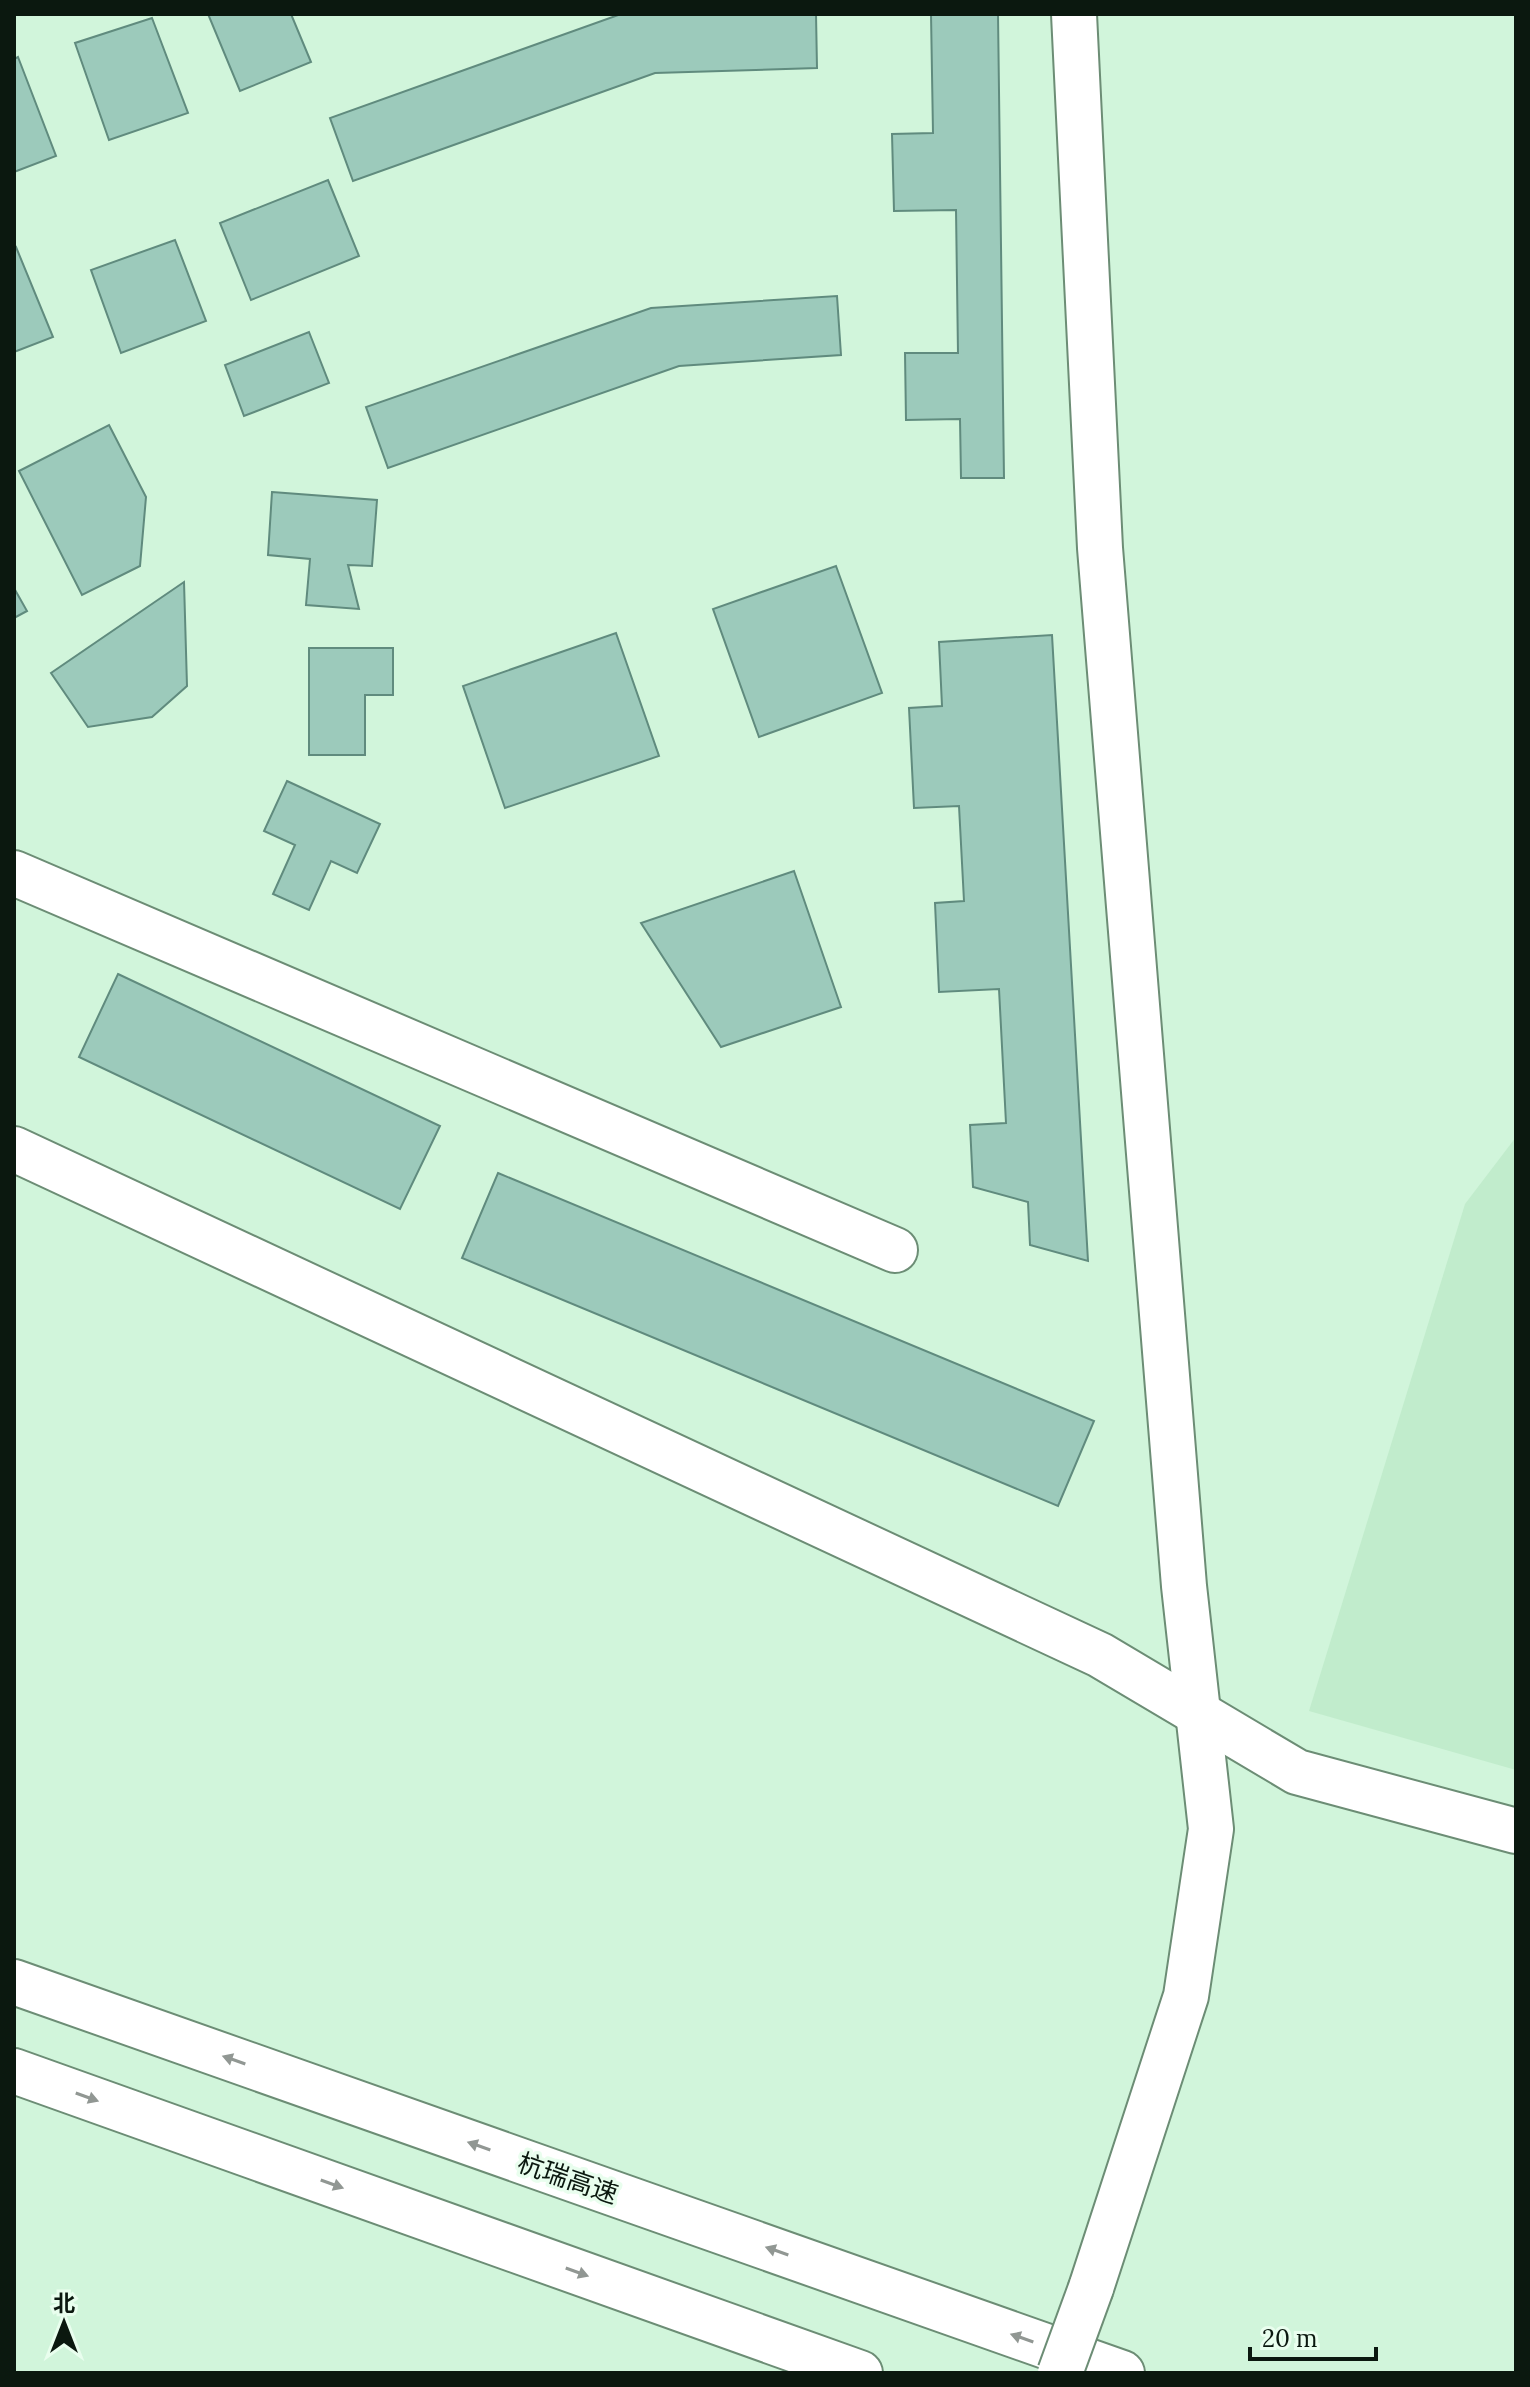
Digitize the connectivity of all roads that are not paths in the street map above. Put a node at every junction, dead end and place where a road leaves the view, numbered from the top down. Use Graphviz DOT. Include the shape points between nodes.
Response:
graph roads {
  1 [pos="1074,14"];
  2 [pos="14,873"];
  3 [pos="14,1149"];
  4 [pos="895,1250"];
  5 [pos="1198,1713"];
  6 [pos="1516,1831"];
  7 [pos="14,1982"];
  8 [pos="14,2071"];
  9 [pos="860,2373"];
  10 [pos="1060,2373"];
  11 [pos="1122,2373"];
  1 -- 5 [label="main road" via="1100,548"];
  2 -- 4 [label="main road"];
  3 -- 5 [label="main road" via="1100,1655"];
  5 -- 6 [label="main road" via="1297,1772"];
  5 -- 10 [label="main road, bridge" via="1211,1829 1186,1996"];
  11 -- 7 [label="main road, 杭瑞高速, one-way"];
  8 -- 9 [label="main road, one-way"];
}
